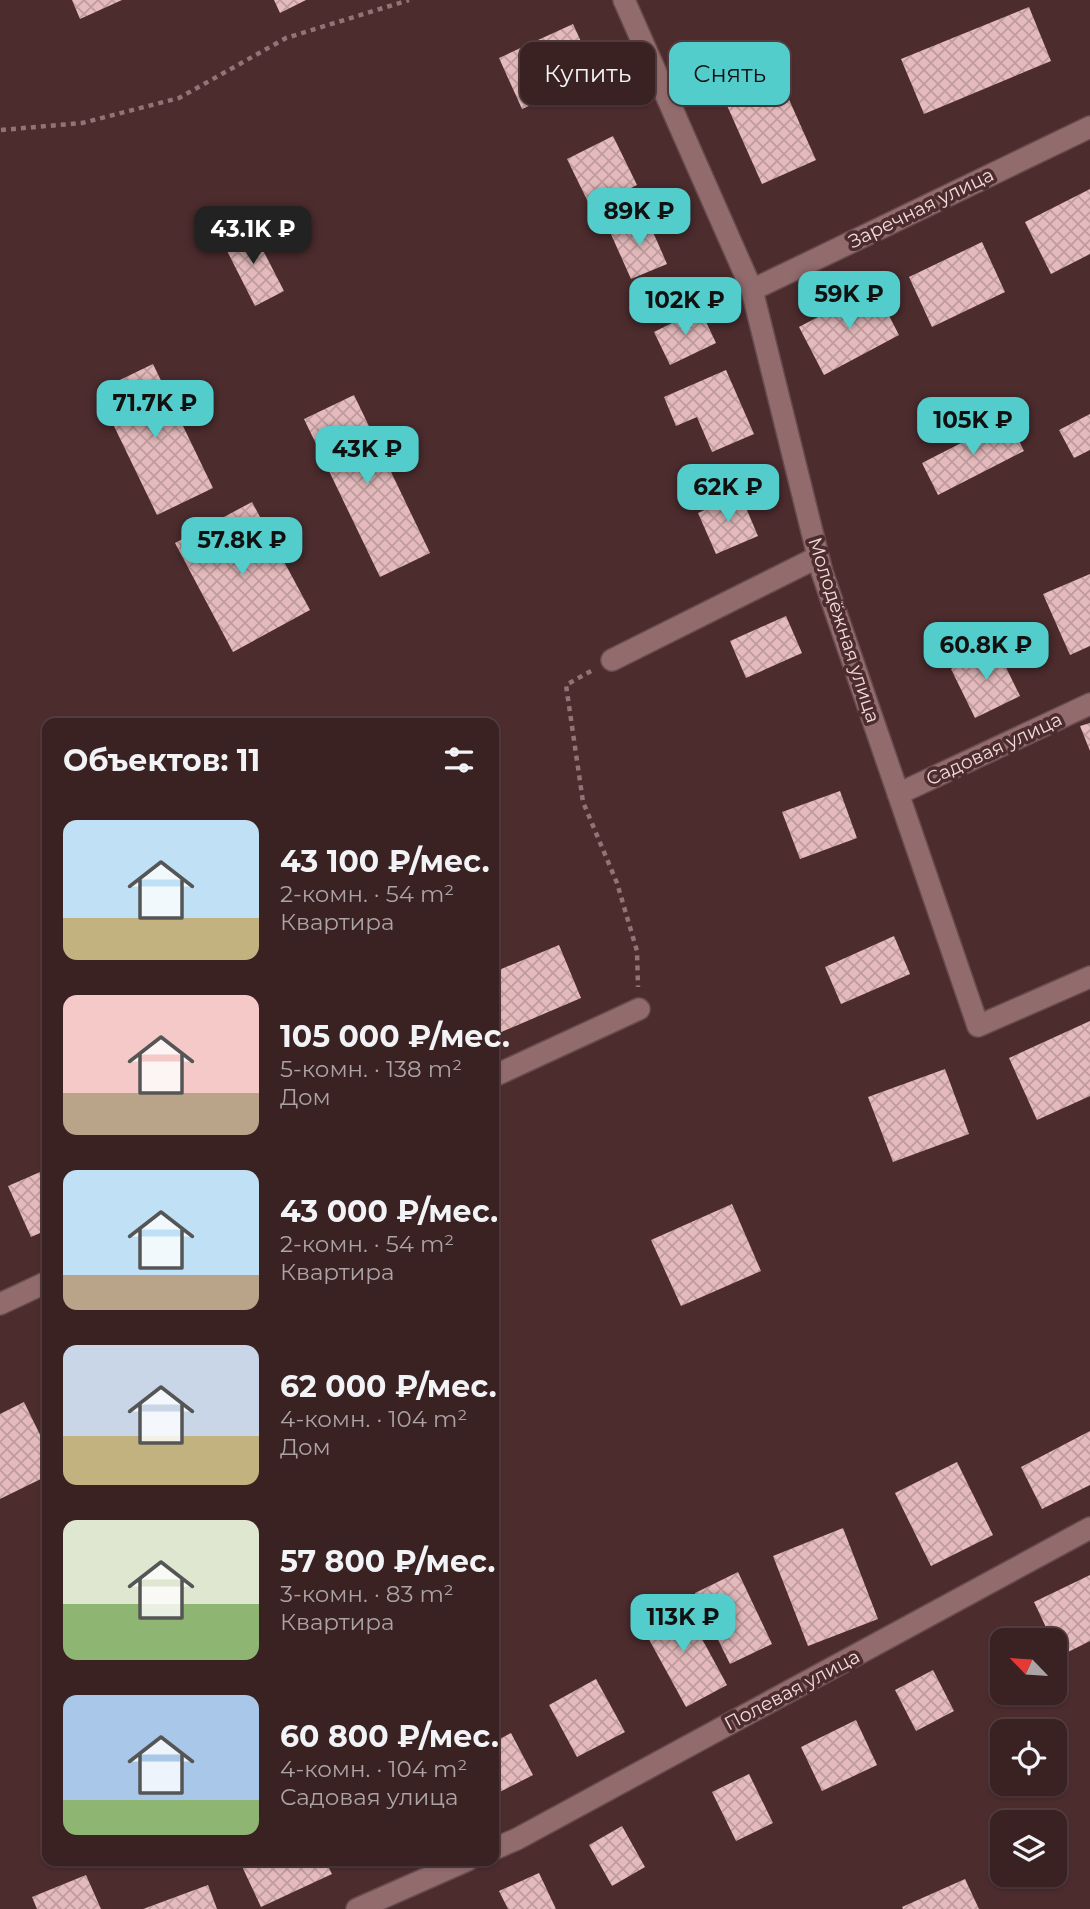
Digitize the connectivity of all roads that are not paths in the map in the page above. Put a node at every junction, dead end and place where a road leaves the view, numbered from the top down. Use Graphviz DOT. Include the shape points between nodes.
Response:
graph roads {
  1 [pos="624,0"];
  2 [pos="1090,127"];
  3 [pos="752,290"];
  4 [pos="818,557"];
  5 [pos="612,660"];
  6 [pos="1090,704"];
  7 [pos="898,794"];
  8 [pos="1090,977"];
  9 [pos="639,1009"];
  10 [pos="499,1074"];
  11 [pos="42,1284"];
  12 [pos="0,1304"];
  13 [pos="1090,1528"];
  14 [pos="499,1847"];
  15 [pos="454,1866"];
  16 [pos="357,1909"];
  1 -- 3 [label="street, Молодёжная улица"];
  2 -- 3 [label="street, Заречная улица"];
  3 -- 4 [label="street, Молодёжная улица"];
  4 -- 5 [label="street"];
  4 -- 7 [label="street, Молодёжная улица"];
  6 -- 7 [label="street, Садовая улица"];
  7 -- 8 [label="street, Молодёжная улица" via="978,1026"];
  9 -- 10 [label="street"];
  11 -- 12 [label="street"];
  13 -- 14 [label="street, Полевая улица"];
  15 -- 16 [label="street"];
}
